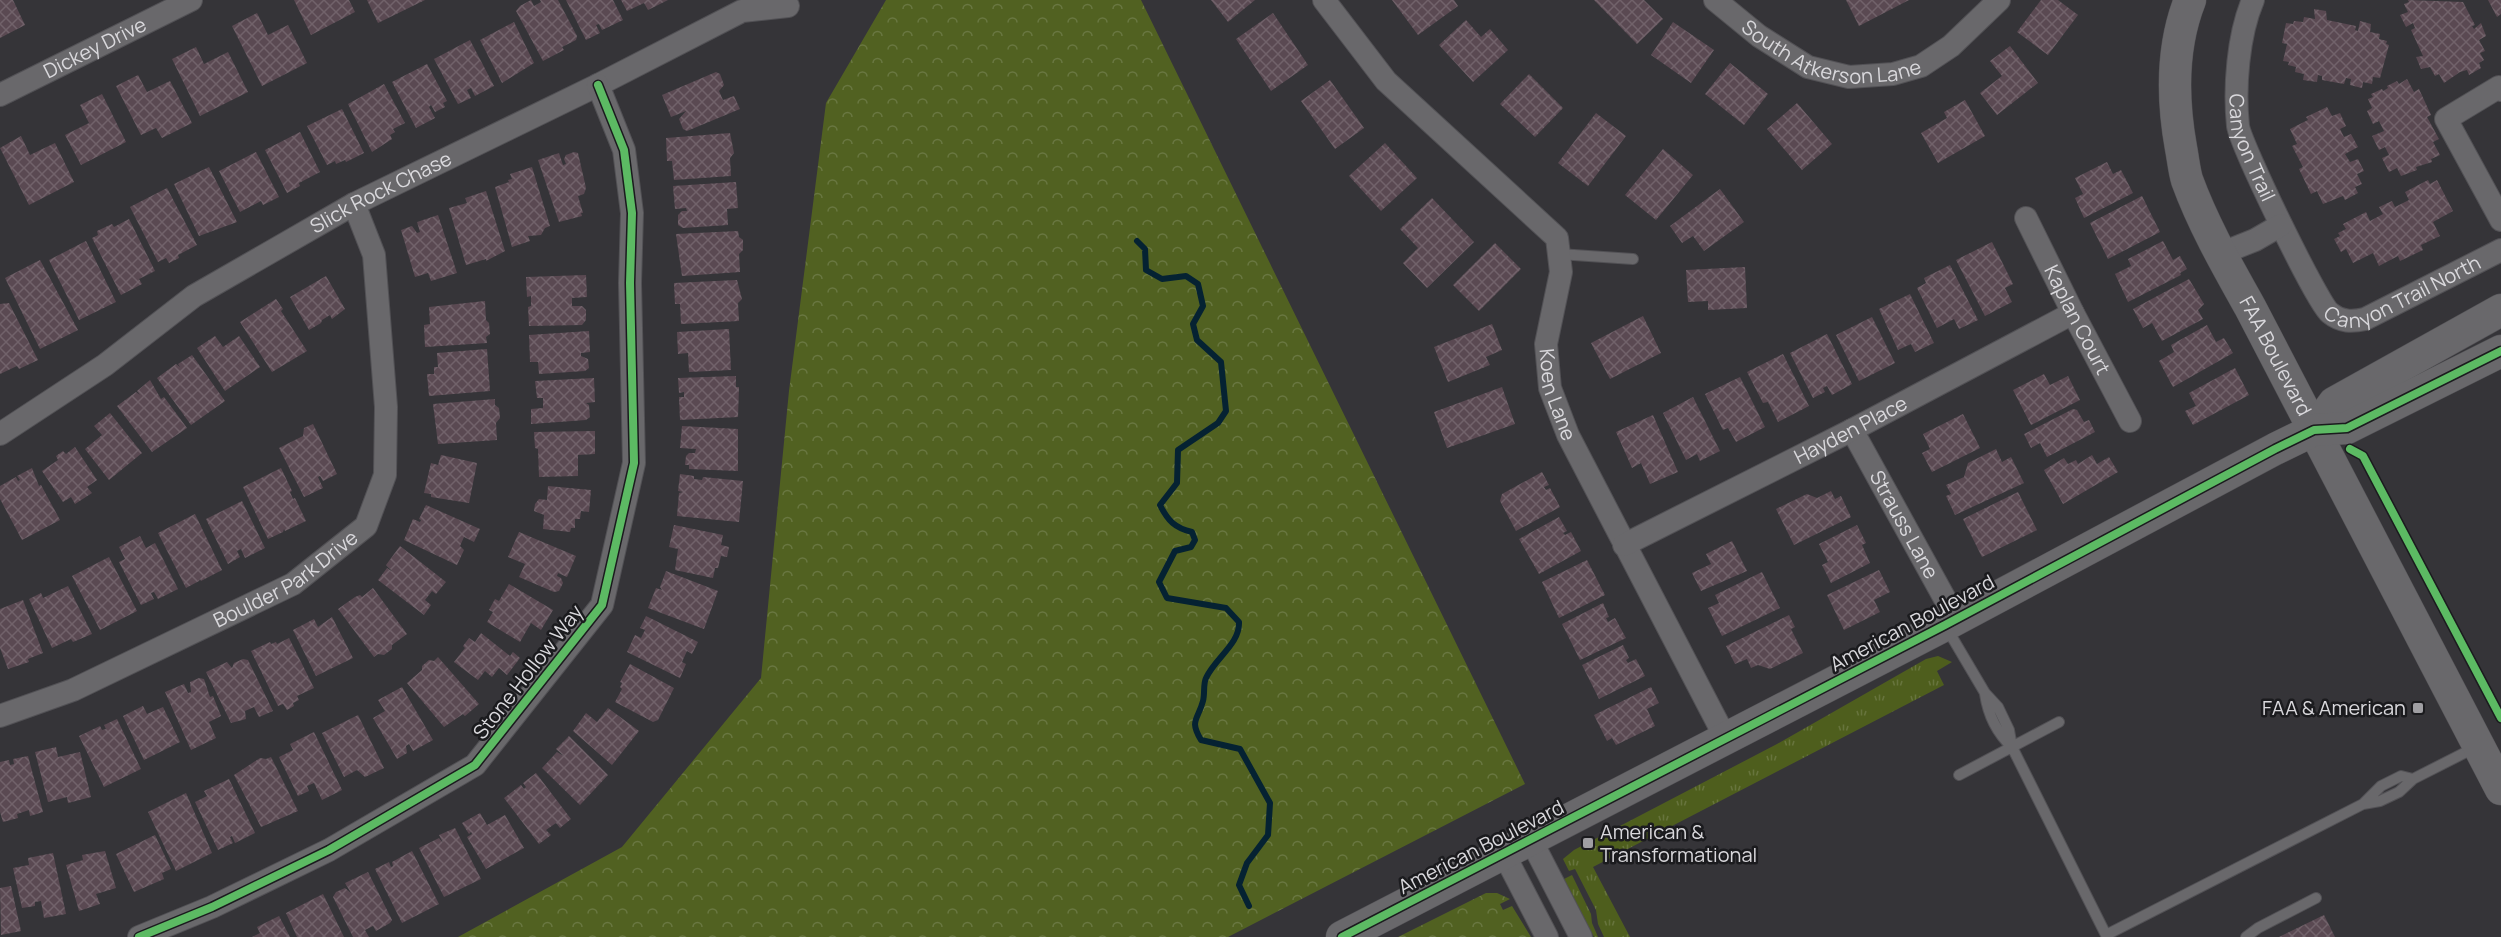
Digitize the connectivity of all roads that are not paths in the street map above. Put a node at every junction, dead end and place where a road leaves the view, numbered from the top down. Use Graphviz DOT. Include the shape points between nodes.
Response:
graph roads {
  1 [pos="191,0"];
  2 [pos="1324,0"];
  3 [pos="1715,0"];
  4 [pos="1999,0"];
  5 [pos="2190,0"];
  6 [pos="2253,0"];
  7 [pos="788,6"];
  8 [pos="598,85"];
  9 [pos="2501,90"];
  10 [pos="0,95"];
  11 [pos="354,204"];
  12 [pos="2026,218"];
  13 [pos="2501,220"];
  14 [pos="2281,225"];
  15 [pos="2501,250"];
  16 [pos="1559,254"];
  17 [pos="2220,254"];
  18 [pos="1633,259"];
  19 [pos="2501,310"];
  20 [pos="2073,313"];
  21 [pos="2501,351"];
  22 [pos="2130,421"];
  23 [pos="1852,430"];
  24 [pos="2314,430"];
  25 [pos="0,434"];
  26 [pos="1624,545"];
  27 [pos="1951,622"];
  28 [pos="0,716"];
  29 [pos="2059,722"];
  30 [pos="1726,739"];
  31 [pos="2478,746"];
  32 [pos="2012,747"];
  33 [pos="1959,775"];
  34 [pos="2501,789"];
  35 [pos="1531,840"];
  36 [pos="1504,855"];
  37 [pos="2316,898"];
  38 [pos="2106,936"];
  39 [pos="139,937"];
  40 [pos="1342,937"];
  41 [pos="1547,937"];
  42 [pos="1581,937"];
  43 [pos="2246,937"];
  1 -- 10 [label="street, Dickey Drive"];
  2 -- 16 [label="street, Koen Lane" via="1386,81 1557,238"];
  3 -- 4 [label="street, South Atkerson Lane" via="1759,36 1808,67 1849,77 1893,74 1921,66 1951,46"];
  5 -- 17 [label="street, FAA Boulevard" via="2181,22 2175,62 2174,112 2186,178"];
  6 -- 14 [label="street, Canyon Trail" via="2238,62 2238,128"];
  7 -- 8 [label="street, Slick Rock Chase" via="742,11"];
  8 -- 11 [label="street, Slick Rock Chase"];
  8 -- 39 [label="street, Stone Hollow Way" via="624,150 632,213 634,463 602,605 475,765 329,850 212,908"];
  9 -- 13 [label="street" via="2499,87 2446,119"];
  11 -- 25 [label="street, Slick Rock Chase" via="194,296 105,365"];
  11 -- 28 [label="street, Boulder Park Drive" via="374,255 386,407 385,474 366,526 293,584 73,690"];
  12 -- 20 [label="street, Kaplan Court"];
  14 -- 15 [label="street, Canyon Trail North" via="2329,313 2349,322 2365,319"];
  14 -- 17 [label="street, Canyon Trail"];
  16 -- 18 [label="lane"];
  16 -- 26 [label="street, Koen Lane" via="1561,272 1546,344 1550,388 1568,435"];
  17 -- 24 [label="street, FAA Boulevard"];
  19 -- 24 [label="street, American Boulevard" via="2334,403"];
  20 -- 22 [label="street, Kaplan Court"];
  20 -- 23 [label="street, Hayden Place"];
  21 -- 24 [label="street, American Boulevard" via="2347,428"];
  23 -- 26 [label="street, Hayden Place"];
  23 -- 27 [label="street, Strauss Lane"];
  24 -- 27 [label="street, American Boulevard"];
  24 -- 31 [label="street, FAA Boulevard"];
  26 -- 30 [label="street, Koen Lane"];
  27 -- 30 [label="street, American Boulevard"];
  27 -- 32 [label="lane" via="1985,693 1987,708 2002,738"];
  29 -- 32 [label="lane"];
  30 -- 35 [label="street, American Boulevard"];
  31 -- 34 [label="street, FAA Boulevard"];
  31 -- 38 [label="lane" via="2413,779 2399,792 2363,804"];
  32 -- 33 [label="lane"];
  32 -- 38 [label="lane"];
  35 -- 36 [label="street, American Boulevard"];
  35 -- 42 [label="street"];
  36 -- 40 [label="street, American Boulevard"];
  36 -- 41 [label="street"];
  37 -- 43 [label="lane"];
}
